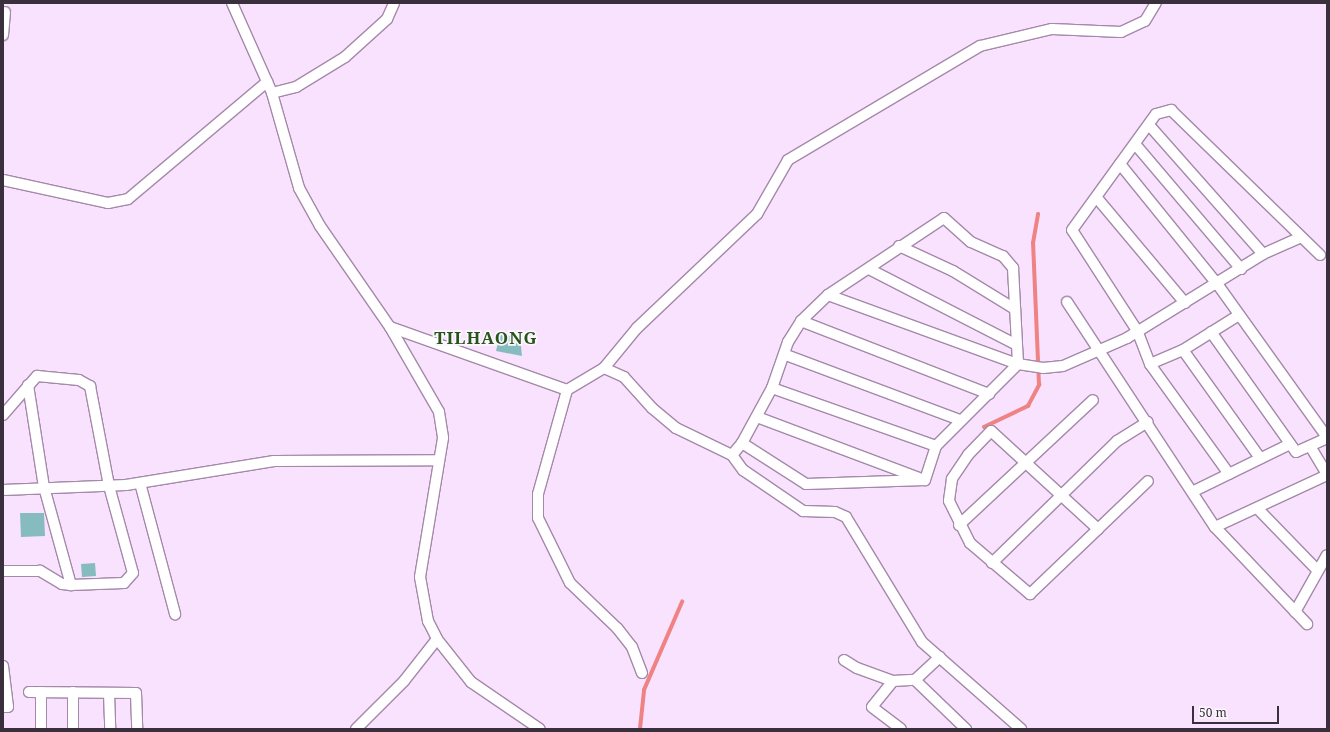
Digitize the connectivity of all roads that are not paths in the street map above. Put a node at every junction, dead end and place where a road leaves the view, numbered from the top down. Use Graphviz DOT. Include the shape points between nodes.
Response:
graph roads {
  1 [pos="232,3"];
  2 [pos="394,3"];
  3 [pos="1156,3"];
  4 [pos="5,12"];
  5 [pos="3,34"];
  6 [pos="267,82"];
  7 [pos="272,93"];
  8 [pos="1148,125"];
  9 [pos="1135,144"];
  10 [pos="1120,164"];
  11 [pos="3,180"];
  12 [pos="1097,198"];
  13 [pos="1299,238"];
  14 [pos="899,246"];
  15 [pos="1263,254"];
  16 [pos="1320,255"];
  17 [pos="868,269"];
  18 [pos="1241,269"];
  19 [pos="1218,285"];
  20 [pos="828,295"];
  21 [pos="1067,302"];
  22 [pos="1185,303"];
  23 [pos="1015,309"];
  24 [pos="1239,315"];
  25 [pos="801,321"];
  26 [pos="390,327"];
  27 [pos="1138,332"];
  28 [pos="1211,332"];
  29 [pos="1017,345"];
  30 [pos="1100,349"];
  31 [pos="1183,350"];
  32 [pos="786,354"];
  33 [pos="1018,364"];
  34 [pos="1150,364"];
  35 [pos="604,368"];
  36 [pos="28,385"];
  37 [pos="772,388"];
  38 [pos="567,390"];
  39 [pos="989,394"];
  40 [pos="1093,400"];
  41 [pos="3,416"];
  42 [pos="757,417"];
  43 [pos="960,420"];
  44 [pos="1148,422"];
  45 [pos="1327,437"];
  46 [pos="742,443"];
  47 [pos="1290,444"];
  48 [pos="936,446"];
  49 [pos="1310,446"];
  50 [pos="732,455"];
  51 [pos="1260,458"];
  52 [pos="439,460"];
  53 [pos="1026,462"];
  54 [pos="1229,474"];
  55 [pos="1327,474"];
  56 [pos="925,480"];
  57 [pos="1148,481"];
  58 [pos="140,483"];
  59 [pos="109,486"];
  60 [pos="44,487"];
  61 [pos="3,490"];
  62 [pos="1194,491"];
  63 [pos="1062,495"];
  64 [pos="1258,509"];
  65 [pos="959,525"];
  66 [pos="1215,528"];
  67 [pos="1098,529"];
  68 [pos="1327,555"];
  69 [pos="992,563"];
  70 [pos="3,571"];
  71 [pos="1318,571"];
  72 [pos="71,585"];
  73 [pos="1295,612"];
  74 [pos="175,614"];
  75 [pos="1307,624"];
  76 [pos="437,639"];
  77 [pos="940,658"];
  78 [pos="844,660"];
  79 [pos="3,666"];
  80 [pos="642,672"];
  81 [pos="915,680"];
  82 [pos="892,681"];
  83 [pos="29,692"];
  84 [pos="41,692"];
  85 [pos="73,692"];
  86 [pos="109,693"];
  87 [pos="3,707"];
  88 [pos="41,729"];
  89 [pos="73,729"];
  90 [pos="110,729"];
  91 [pos="137,729"];
  92 [pos="356,729"];
  93 [pos="540,729"];
  94 [pos="901,729"];
  95 [pos="966,729"];
  96 [pos="1021,729"];
  1 -- 6 [label="street"];
  2 -- 7 [label="street" via="387,19 345,57 296,86"];
  3 -- 35 [label="street" via="1145,22 1121,32 1052,29 980,46 788,160 757,214 638,328"];
  4 -- 5 [label="street"];
  6 -- 7 [label="street"];
  6 -- 11 [label="street" via="128,199 108,204"];
  7 -- 26 [label="street" via="299,188 320,226"];
  8 -- 9 [label="street"];
  8 -- 13 [label="street" via="1156,114 1171,110"];
  8 -- 15 [label="street"];
  9 -- 10 [label="street"];
  9 -- 18 [label="street"];
  10 -- 12 [label="street"];
  10 -- 19 [label="street"];
  12 -- 22 [label="street"];
  12 -- 27 [label="street" via="1072,230"];
  13 -- 15 [label="street"];
  13 -- 16 [label="street"];
  14 -- 17 [label="street"];
  14 -- 23 [label="street" via="953,271"];
  14 -- 23 [label="street" via="944,218 971,242 1003,256 1013,268"];
  15 -- 18 [label="street"];
  17 -- 20 [label="street"];
  17 -- 29 [label="street"];
  18 -- 19 [label="street"];
  19 -- 22 [label="street"];
  19 -- 24 [label="street"];
  20 -- 25 [label="street"];
  20 -- 33 [label="street"];
  21 -- 30 [label="street"];
  22 -- 27 [label="street"];
  23 -- 29 [label="street"];
  24 -- 28 [label="street"];
  24 -- 45 [label="street"];
  25 -- 32 [label="street" via="788,342"];
  25 -- 39 [label="street"];
  26 -- 38 [label="street"];
  26 -- 52 [label="street" via="439,412 443,438"];
  27 -- 30 [label="street"];
  27 -- 34 [label="street"];
  28 -- 31 [label="street"];
  28 -- 47 [label="street"];
  29 -- 33 [label="street"];
  30 -- 33 [label="street" via="1063,366 1032,368"];
  30 -- 44 [label="street"];
  31 -- 34 [label="street"];
  31 -- 51 [label="street"];
  32 -- 37 [label="street"];
  32 -- 43 [label="street"];
  33 -- 39 [label="street"];
  34 -- 54 [label="street"];
  35 -- 38 [label="street"];
  35 -- 50 [label="street" via="624,377 652,408 676,428"];
  36 -- 41 [label="street"];
  36 -- 59 [label="street" via="42,375 79,380 90,386"];
  36 -- 60 [label="street"];
  37 -- 42 [label="street"];
  37 -- 48 [label="street"];
  38 -- 80 [label="street" via="538,494 538,518 570,583 621,633 632,647"];
  39 -- 43 [label="street"];
  40 -- 53 [label="street"];
  42 -- 46 [label="street"];
  42 -- 56 [label="street"];
  43 -- 48 [label="street"];
  44 -- 62 [label="street"];
  44 -- 63 [label="street" via="1117,440"];
  45 -- 49 [label="street"];
  46 -- 50 [label="street"];
  46 -- 56 [label="street" via="806,484"];
  47 -- 49 [label="street" via="1296,452"];
  47 -- 51 [label="street"];
  48 -- 56 [label="street"];
  49 -- 55 [label="street"];
  50 -- 77 [label="street" via="744,470 803,511 835,512 846,517 922,642"];
  51 -- 54 [label="street"];
  52 -- 58 [label="street" via="274,461"];
  52 -- 76 [label="street" via="420,576 424,608"];
  53 -- 63 [label="street"];
  53 -- 65 [label="street"];
  53 -- 65 [label="street" via="991,431 968,455 952,479 949,501"];
  54 -- 62 [label="street"];
  55 -- 64 [label="street"];
  57 -- 67 [label="street"];
  58 -- 59 [label="street"];
  58 -- 74 [label="street"];
  59 -- 60 [label="street"];
  59 -- 72 [label="street" via="132,576 124,583"];
  60 -- 61 [label="street"];
  60 -- 72 [label="street"];
  62 -- 66 [label="street"];
  63 -- 67 [label="street"];
  63 -- 69 [label="street"];
  64 -- 66 [label="street"];
  64 -- 71 [label="street"];
  65 -- 69 [label="street" via="970,543"];
  66 -- 73 [label="street"];
  67 -- 69 [label="street" via="1030,594"];
  68 -- 71 [label="street"];
  70 -- 72 [label="street" via="40,571 62,584"];
  71 -- 73 [label="street"];
  73 -- 75 [label="street"];
  76 -- 92 [label="street" via="404,681"];
  76 -- 93 [label="street" via="472,682"];
  77 -- 81 [label="street"];
  77 -- 96 [label="street"];
  78 -- 82 [label="street" via="857,668"];
  79 -- 87 [label="street" via="8,707"];
  81 -- 82 [label="street"];
  81 -- 95 [label="street"];
  82 -- 94 [label="street" via="872,707"];
  83 -- 84 [label="street"];
  84 -- 85 [label="street"];
  84 -- 88 [label="street"];
  85 -- 86 [label="street"];
  85 -- 89 [label="street"];
  86 -- 90 [label="street"];
  86 -- 91 [label="street" via="136,693"];
}
